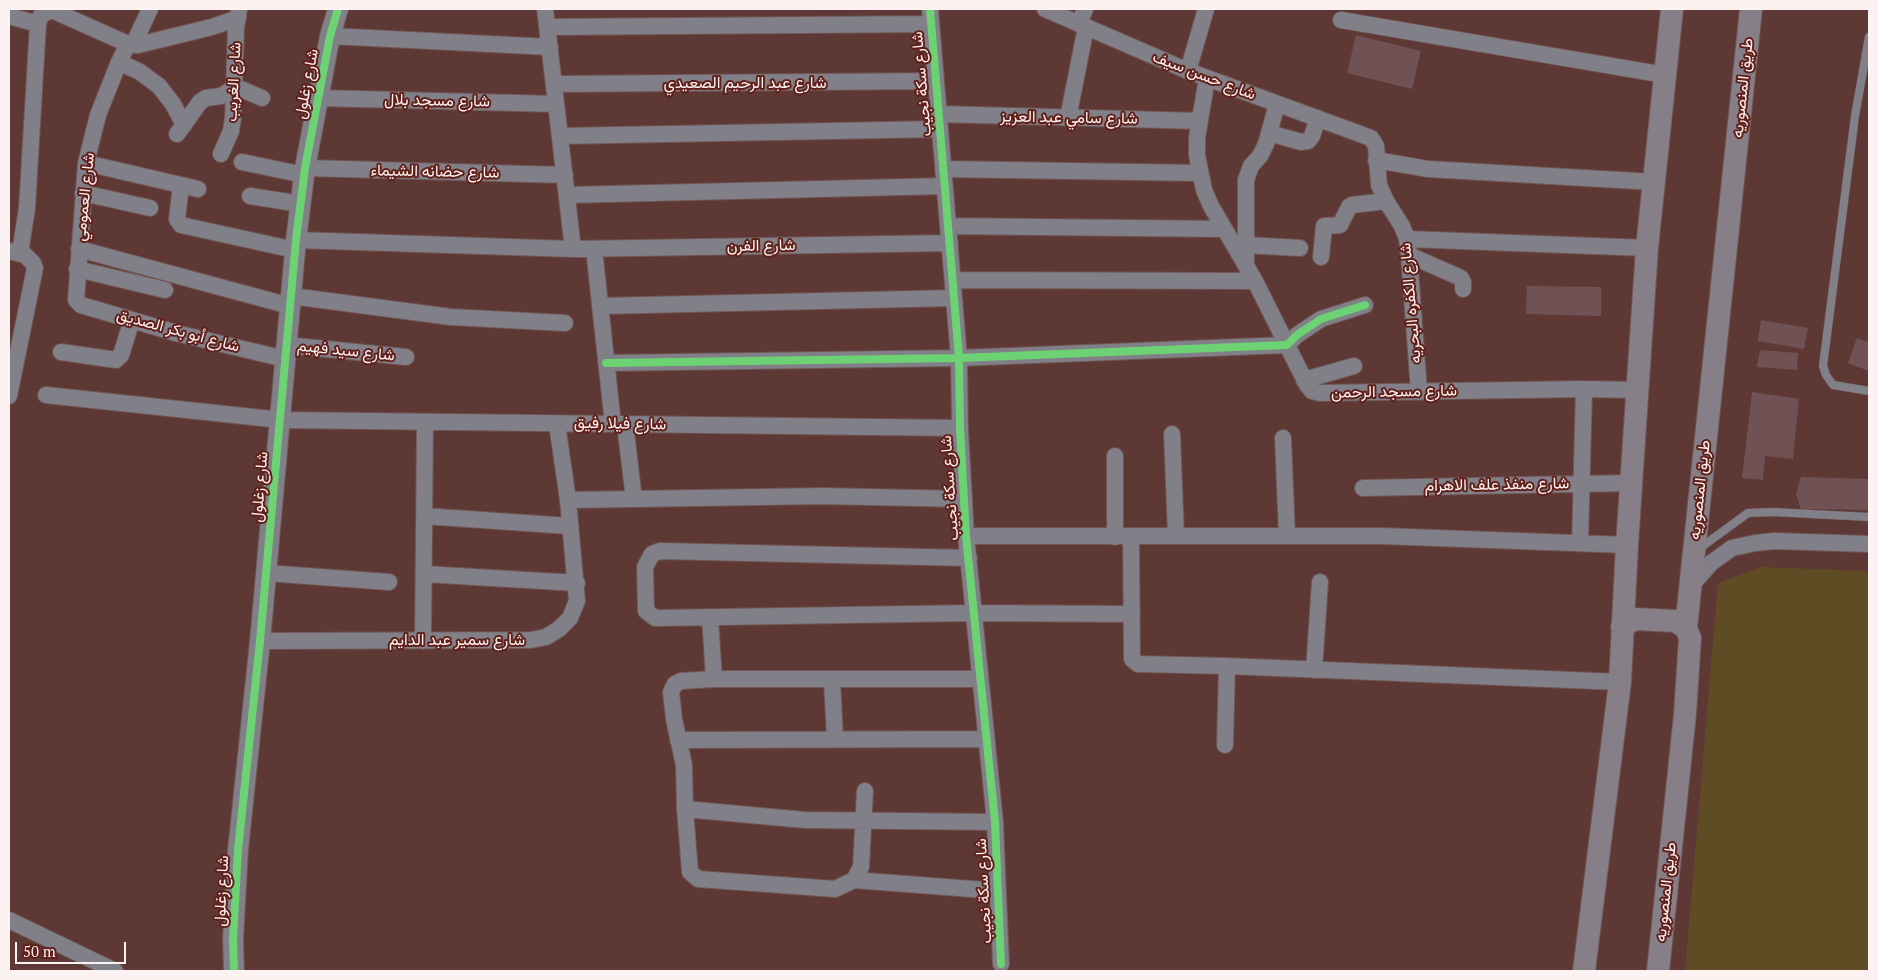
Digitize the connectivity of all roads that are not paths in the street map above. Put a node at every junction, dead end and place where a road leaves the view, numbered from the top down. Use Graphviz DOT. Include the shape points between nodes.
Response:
graph roads {
  1 [pos="150,9"];
  2 [pos="338,9"];
  3 [pos="545,9"];
  4 [pos="1044,9"];
  5 [pos="1206,9"];
  6 [pos="1672,9"];
  7 [pos="1751,9"];
  8 [pos="238,13"];
  9 [pos="9,16"];
  10 [pos="930,16"];
  11 [pos="1084,20"];
  12 [pos="1341,20"];
  13 [pos="38,24"];
  14 [pos="547,27"];
  15 [pos="330,36"];
  16 [pos="1869,37"];
  17 [pos="131,44"];
  18 [pos="550,47"];
  19 [pos="119,62"];
  20 [pos="1188,70"];
  21 [pos="1665,75"];
  22 [pos="1207,78"];
  23 [pos="936,81"];
  24 [pos="554,84"];
  25 [pos="234,86"];
  26 [pos="262,98"];
  27 [pos="318,98"];
  28 [pos="556,104"];
  29 [pos="1277,104"];
  30 [pos="1068,118"];
  31 [pos="1318,118"];
  32 [pos="1200,121"];
  33 [pos="939,122"];
  34 [pos="1269,133"];
  35 [pos="1367,135"];
  36 [pos="560,136"];
  37 [pos="221,154"];
  38 [pos="1376,160"];
  39 [pos="242,162"];
  40 [pos="86,163"];
  41 [pos="305,172"];
  42 [pos="1199,173"];
  43 [pos="564,175"];
  44 [pos="944,177"];
  45 [pos="1654,182"];
  46 [pos="181,185"];
  47 [pos="198,189"];
  48 [pos="83,193"];
  49 [pos="567,195"];
  50 [pos="250,196"];
  51 [pos="1386,201"];
  52 [pos="301,204"];
  53 [pos="150,208"];
  54 [pos="948,226"];
  55 [pos="1224,229"];
  56 [pos="1407,239"];
  57 [pos="950,243"];
  58 [pos="296,245"];
  59 [pos="1246,245"];
  60 [pos="1300,248"];
  61 [pos="1647,248"];
  62 [pos="79,249"];
  63 [pos="573,249"];
  64 [pos="594,249"];
  65 [pos="14,252"];
  66 [pos="1410,255"];
  67 [pos="1321,257"];
  68 [pos="1246,266"];
  69 [pos="77,269"];
  70 [pos="953,280"];
  71 [pos="1255,281"];
  72 [pos="1463,289"];
  73 [pos="165,290"];
  74 [pos="75,296"];
  75 [pos="954,298"];
  76 [pos="291,301"];
  77 [pos="1365,305"];
  78 [pos="600,306"];
  79 [pos="132,320"];
  80 [pos="565,323"];
  81 [pos="1287,345"];
  82 [pos="60,352"];
  83 [pos="286,352"];
  84 [pos="406,357"];
  85 [pos="959,358"];
  86 [pos="606,363"];
  87 [pos="1354,366"];
  88 [pos="1304,380"];
  89 [pos="1584,389"];
  90 [pos="1638,390"];
  91 [pos="1869,391"];
  92 [pos="1419,392"];
  93 [pos="46,395"];
  94 [pos="9,396"];
  95 [pos="281,420"];
  96 [pos="425,422"];
  97 [pos="557,424"];
  98 [pos="619,424"];
  99 [pos="960,428"];
  100 [pos="1172,434"];
  101 [pos="1284,438"];
  102 [pos="1115,456"];
  103 [pos="1583,483"];
  104 [pos="1631,483"];
  105 [pos="1363,488"];
  106 [pos="634,499"];
  107 [pos="964,499"];
  108 [pos="568,500"];
  109 [pos="424,516"];
  110 [pos="1869,517"];
  111 [pos="569,526"];
  112 [pos="966,536"];
  113 [pos="1123,536"];
  114 [pos="1176,536"];
  115 [pos="1287,536"];
  116 [pos="1580,543"];
  117 [pos="1869,544"];
  118 [pos="1626,545"];
  119 [pos="1694,552"];
  120 [pos="968,558"];
  121 [pos="266,573"];
  122 [pos="424,574"];
  123 [pos="389,582"];
  124 [pos="1320,582"];
  125 [pos="577,583"];
  126 [pos="1690,587"];
  127 [pos="974,613"];
  128 [pos="1132,614"];
  129 [pos="710,618"];
  130 [pos="1622,627"];
  131 [pos="1686,628"];
  132 [pos="260,641"];
  133 [pos="423,641"];
  134 [pos="1227,666"];
  135 [pos="1314,670"];
  136 [pos="714,679"];
  137 [pos="980,679"];
  138 [pos="832,680"];
  139 [pos="1620,682"];
  140 [pos="835,739"];
  141 [pos="986,739"];
  142 [pos="678,740"];
  143 [pos="1225,745"];
  144 [pos="865,791"];
  145 [pos="685,809"];
  146 [pos="864,822"];
  147 [pos="995,822"];
  148 [pos="854,880"];
  149 [pos="998,891"];
  150 [pos="9,920"];
  151 [pos="1002,964"];
  152 [pos="115,971"];
  153 [pos="234,971"];
  154 [pos="1584,971"];
  155 [pos="1658,971"];
  1 -- 17 [label="street, شارع العمومي"];
  2 -- 15 [label="street, شارع زغلول"];
  3 -- 14 [label="street"];
  4 -- 11 [label="street, شارع حسن سيف"];
  5 -- 20 [label="street"];
  6 -- 21 [label="main road"];
  7 -- 119 [label="main road, طريق المنصوريه"];
  8 -- 17 [label="street" via="212,27"];
  8 -- 25 [label="street, شارع الغريب"];
  9 -- 13 [label="street"];
  10 -- 14 [label="street"];
  10 -- 23 [label="street, شارع سكة نجيب"];
  11 -- 20 [label="street, شارع حسن سيف"];
  11 -- 30 [label="street"];
  12 -- 21 [label="street"];
  13 -- 17 [label="street" via="41,15 54,11"];
  13 -- 65 [label="street" via="27,208"];
  14 -- 18 [label="street"];
  15 -- 18 [label="street"];
  15 -- 27 [label="street, شارع زغلول"];
  16 -- 91 [label="lane" via="1855,116 1823,366 1833,384"];
  17 -- 19 [label="street, شارع العمومي"];
  18 -- 24 [label="street"];
  19 -- 25 [label="street" via="159,86 173,104 181,130 200,102 221,96"];
  19 -- 40 [label="street, شارع العمومي" via="98,115"];
  20 -- 22 [label="street, شارع حسن سيف"];
  21 -- 45 [label="main road"];
  22 -- 29 [label="street, شارع حسن سيف"];
  22 -- 32 [label="street"];
  23 -- 24 [label="street, شارع عبد الرحيم الصعيدي"];
  23 -- 33 [label="street, شارع سكة نجيب"];
  24 -- 28 [label="street"];
  25 -- 26 [label="street"];
  25 -- 37 [label="street, شارع الغريب" via="231,131"];
  27 -- 28 [label="street, شارع مسجد بلال"];
  27 -- 41 [label="street, شارع زغلول"];
  28 -- 36 [label="street"];
  29 -- 31 [label="street, شارع حسن سيف"];
  29 -- 34 [label="street"];
  30 -- 32 [label="street, شارع سامي عبد العزيز"];
  30 -- 33 [label="street, شارع سامي عبد العزيز"];
  31 -- 34 [label="street" via="1308,141"];
  31 -- 35 [label="street, شارع حسن سيف"];
  32 -- 42 [label="street"];
  33 -- 36 [label="street, شارع سامي عبد العزيز"];
  33 -- 44 [label="street, شارع سكة نجيب"];
  34 -- 59 [label="street" via="1246,180"];
  35 -- 38 [label="street, شارع الكفره البحريه" via="1374,142"];
  36 -- 43 [label="street"];
  38 -- 45 [label="street" via="1428,169"];
  38 -- 51 [label="street, شارع الكفره البحريه" via="1379,185"];
  39 -- 41 [label="street, شارع حضانه الشيماء"];
  40 -- 46 [label="street"];
  40 -- 48 [label="street, شارع العمومي"];
  41 -- 43 [label="street, شارع حضانه الشيماء"];
  41 -- 52 [label="street, شارع زغلول"];
  42 -- 44 [label="street"];
  42 -- 55 [label="street"];
  43 -- 49 [label="street"];
  44 -- 49 [label="street"];
  44 -- 54 [label="street, شارع سكة نجيب"];
  45 -- 61 [label="main road"];
  46 -- 47 [label="street"];
  46 -- 58 [label="street, شارع الفرن" via="177,219 181,225"];
  48 -- 53 [label="street"];
  48 -- 62 [label="street, شارع العمومي"];
  49 -- 63 [label="street"];
  50 -- 52 [label="street"];
  51 -- 56 [label="street, شارع الكفره البحريه"];
  51 -- 67 [label="street" via="1352,205 1340,225 1324,226"];
  52 -- 58 [label="street, شارع زغلول"];
  54 -- 55 [label="street"];
  54 -- 57 [label="street, شارع سكة نجيب"];
  55 -- 68 [label="street"];
  56 -- 61 [label="street"];
  56 -- 66 [label="street, شارع الكفره البحريه"];
  57 -- 64 [label="street, شارع الفرن"];
  57 -- 70 [label="street, شارع سكة نجيب"];
  58 -- 63 [label="street, شارع الفرن"];
  58 -- 76 [label="street, شارع زغلول"];
  59 -- 60 [label="street"];
  59 -- 68 [label="street"];
  61 -- 90 [label="main road"];
  62 -- 69 [label="street, شارع العمومي"];
  62 -- 76 [label="street"];
  63 -- 64 [label="street, شارع الفرن"];
  64 -- 78 [label="street"];
  65 -- 94 [label="street" via="30,258 35,268"];
  66 -- 72 [label="street" via="1460,278"];
  66 -- 92 [label="street, شارع الكفره البحريه"];
  68 -- 71 [label="street"];
  69 -- 73 [label="street"];
  69 -- 74 [label="street, شارع العمومي"];
  70 -- 71 [label="street"];
  70 -- 75 [label="street, شارع سكة نجيب"];
  71 -- 81 [label="street"];
  74 -- 79 [label="street, شارع أبو بكر الصديق" via="81,305"];
  75 -- 78 [label="street"];
  75 -- 85 [label="street, شارع سكة نجيب"];
  76 -- 80 [label="street" via="451,317"];
  76 -- 83 [label="street, شارع زغلول"];
  77 -- 81 [label="street" via="1321,319"];
  78 -- 86 [label="street"];
  79 -- 82 [label="street" via="121,355 116,360"];
  79 -- 83 [label="street, شارع أبو بكر الصديق" via="176,333"];
  81 -- 85 [label="street"];
  81 -- 88 [label="street"];
  83 -- 84 [label="street, شارع سيد فهيم"];
  83 -- 95 [label="street, شارع زغلول"];
  85 -- 86 [label="street"];
  85 -- 99 [label="street, شارع سكة نجيب"];
  86 -- 98 [label="street"];
  87 -- 88 [label="street"];
  88 -- 92 [label="street, شارع مسجد الرحمن" via="1309,388 1320,392"];
  89 -- 90 [label="street, شارع مسجد الرحمن"];
  89 -- 92 [label="street, شارع مسجد الرحمن"];
  89 -- 103 [label="street"];
  90 -- 104 [label="main road"];
  93 -- 95 [label="street, شارع فيلا رفيق"];
  95 -- 96 [label="street, شارع فيلا رفيق"];
  95 -- 121 [label="street, شارع زغلول"];
  96 -- 97 [label="street, شارع فيلا رفيق"];
  96 -- 109 [label="street"];
  97 -- 98 [label="street, شارع فيلا رفيق"];
  97 -- 108 [label="street, شارع سمير عبد الدايم"];
  98 -- 99 [label="street, شارع فيلا رفيق"];
  98 -- 106 [label="street"];
  99 -- 107 [label="street, شارع سكة نجيب"];
  100 -- 114 [label="street"];
  101 -- 115 [label="street"];
  102 -- 113 [label="street"];
  103 -- 104 [label="street, شارع منفذ علف الاهرام"];
  103 -- 105 [label="street, شارع منفذ علف الاهرام"];
  103 -- 116 [label="street"];
  104 -- 118 [label="main road"];
  106 -- 107 [label="street" via="823,496"];
  106 -- 108 [label="street"];
  107 -- 112 [label="street, شارع سكة نجيب"];
  108 -- 111 [label="street, شارع سمير عبد الدايم"];
  109 -- 111 [label="street"];
  109 -- 122 [label="street"];
  110 -- 119 [label="lane" via="1748,513"];
  111 -- 125 [label="street, شارع سمير عبد الدايم"];
  112 -- 113 [label="street"];
  112 -- 120 [label="street, شارع سكة نجيب"];
  113 -- 114 [label="street"];
  113 -- 128 [label="street"];
  114 -- 115 [label="street"];
  115 -- 116 [label="street"];
  116 -- 118 [label="street"];
  117 -- 126 [label="street" via="1774,541 1732,548 1711,563"];
  118 -- 130 [label="main road"];
  119 -- 126 [label="main road, طريق المنصوريه"];
  120 -- 127 [label="street, شارع سكة نجيب"];
  120 -- 129 [label="street" via="660,551 652,554 645,567 646,611 656,618"];
  121 -- 123 [label="street"];
  121 -- 132 [label="street, شارع زغلول"];
  122 -- 125 [label="street"];
  122 -- 133 [label="street"];
  124 -- 135 [label="street"];
  125 -- 133 [label="street, شارع سمير عبد الدايم" via="577,601 570,618 546,636 531,640"];
  126 -- 131 [label="main road, طريق المنصوريه"];
  127 -- 128 [label="street"];
  127 -- 129 [label="street"];
  127 -- 137 [label="street, شارع سكة نجيب"];
  128 -- 134 [label="street" via="1132,659 1138,664"];
  129 -- 136 [label="street"];
  130 -- 131 [label="main road" via="1635,619 1675,621"];
  130 -- 139 [label="main road"];
  131 -- 155 [label="main road, طريق المنصوريه" via="1690,638 1686,706"];
  132 -- 133 [label="street, شارع سمير عبد الدايم"];
  132 -- 153 [label="street, شارع زغلول" via="238,850"];
  134 -- 135 [label="street"];
  134 -- 143 [label="street"];
  135 -- 139 [label="street"];
  136 -- 138 [label="street"];
  136 -- 142 [label="street" via="681,681 672,688"];
  137 -- 138 [label="street"];
  137 -- 141 [label="street, شارع سكة نجيب"];
  138 -- 140 [label="street"];
  139 -- 154 [label="main road"];
  140 -- 141 [label="street"];
  140 -- 142 [label="street"];
  141 -- 147 [label="street, شارع سكة نجيب"];
  142 -- 145 [label="street" via="684,765"];
  144 -- 146 [label="street"];
  145 -- 146 [label="street"];
  145 -- 148 [label="street" via="690,872 698,879 835,889"];
  146 -- 147 [label="street"];
  146 -- 148 [label="street" via="861,867"];
  147 -- 149 [label="street, شارع سكة نجيب"];
  148 -- 149 [label="street"];
  149 -- 151 [label="street, شارع سكة نجيب"];
  150 -- 152 [label="street"];
}
